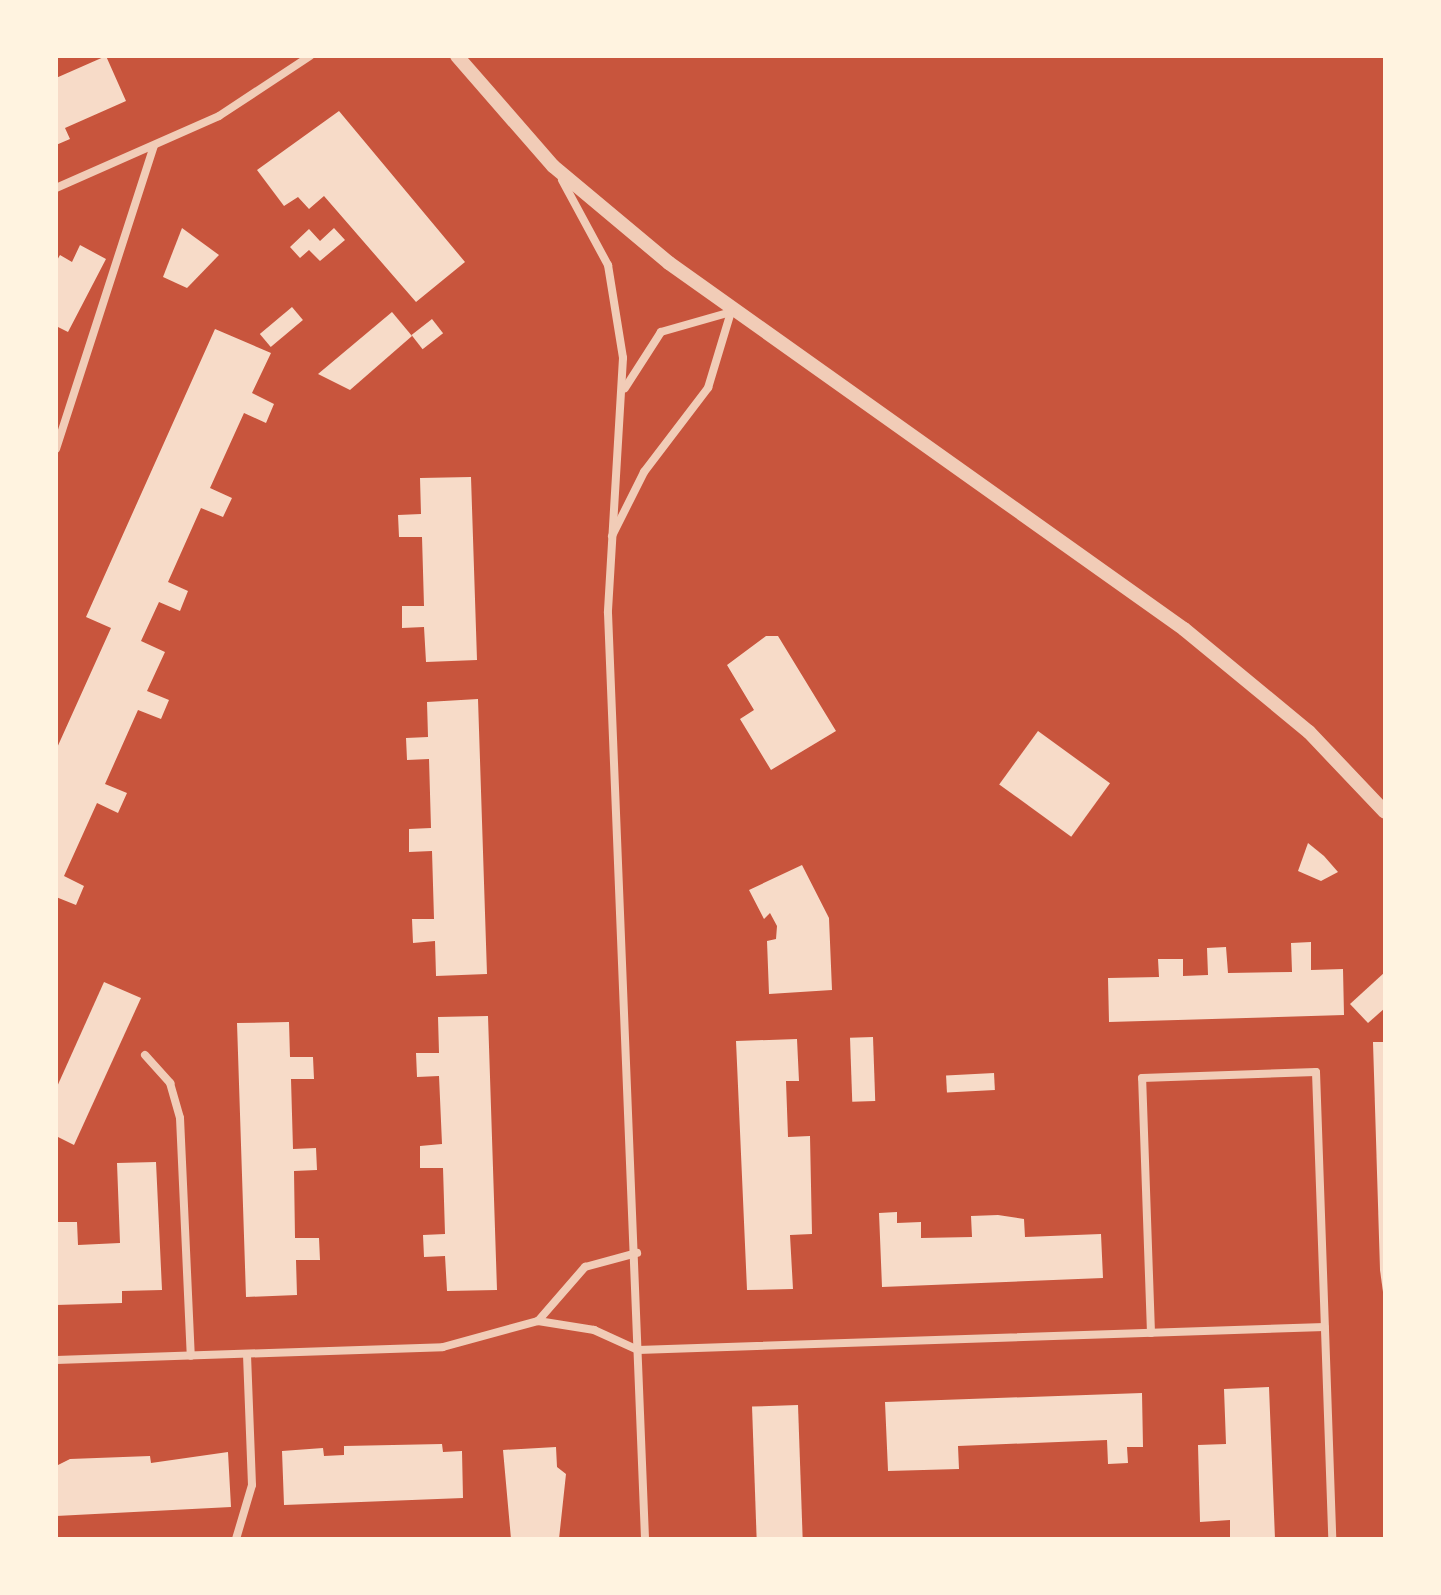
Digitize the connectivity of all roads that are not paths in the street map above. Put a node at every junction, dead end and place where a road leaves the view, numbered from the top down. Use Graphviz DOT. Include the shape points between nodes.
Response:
graph roads {
  1 [pos="310,56"];
  2 [pos="457,56"];
  3 [pos="154,146"];
  4 [pos="553,166"];
  5 [pos="56,188"];
  6 [pos="731,312"];
  7 [pos="623,392"];
  8 [pos="56,449"];
  9 [pos="610,540"];
  10 [pos="1385,812"];
  11 [pos="145,1055"];
  12 [pos="637,1253"];
  13 [pos="538,1321"];
  14 [pos="1325,1327"];
  15 [pos="1151,1333"];
  16 [pos="638,1350"];
  17 [pos="247,1354"];
  18 [pos="191,1356"];
  19 [pos="56,1360"];
  20 [pos="236,1539"];
  21 [pos="645,1539"];
  22 [pos="1332,1539"];
  1 -- 3 [label="street" via="244,103"];
  2 -- 4 [label="street"];
  3 -- 5 [label="street"];
  3 -- 8 [label="street"];
  4 -- 6 [label="street"];
  4 -- 7 [label="street" via="608,265"];
  6 -- 7 [label="street" via="661,332"];
  6 -- 9 [label="street" via="708,388 644,472"];
  6 -- 10 [label="street" via="1184,629 1292,716"];
  7 -- 9 [label="street"];
  9 -- 12 [label="street"];
  11 -- 18 [label="street" via="170,1083 180,1118"];
  12 -- 13 [label="street" via="585,1267"];
  12 -- 16 [label="street"];
  13 -- 16 [label="street" via="594,1330"];
  13 -- 17 [label="street" via="443,1347"];
  14 -- 15 [label="street"];
  14 -- 15 [label="street" via="1316,1072 1158,1077 1142,1078"];
  14 -- 22 [label="street"];
  15 -- 16 [label="street"];
  16 -- 21 [label="street"];
  17 -- 18 [label="street"];
  17 -- 20 [label="street" via="252,1485"];
  18 -- 19 [label="street"];
}
